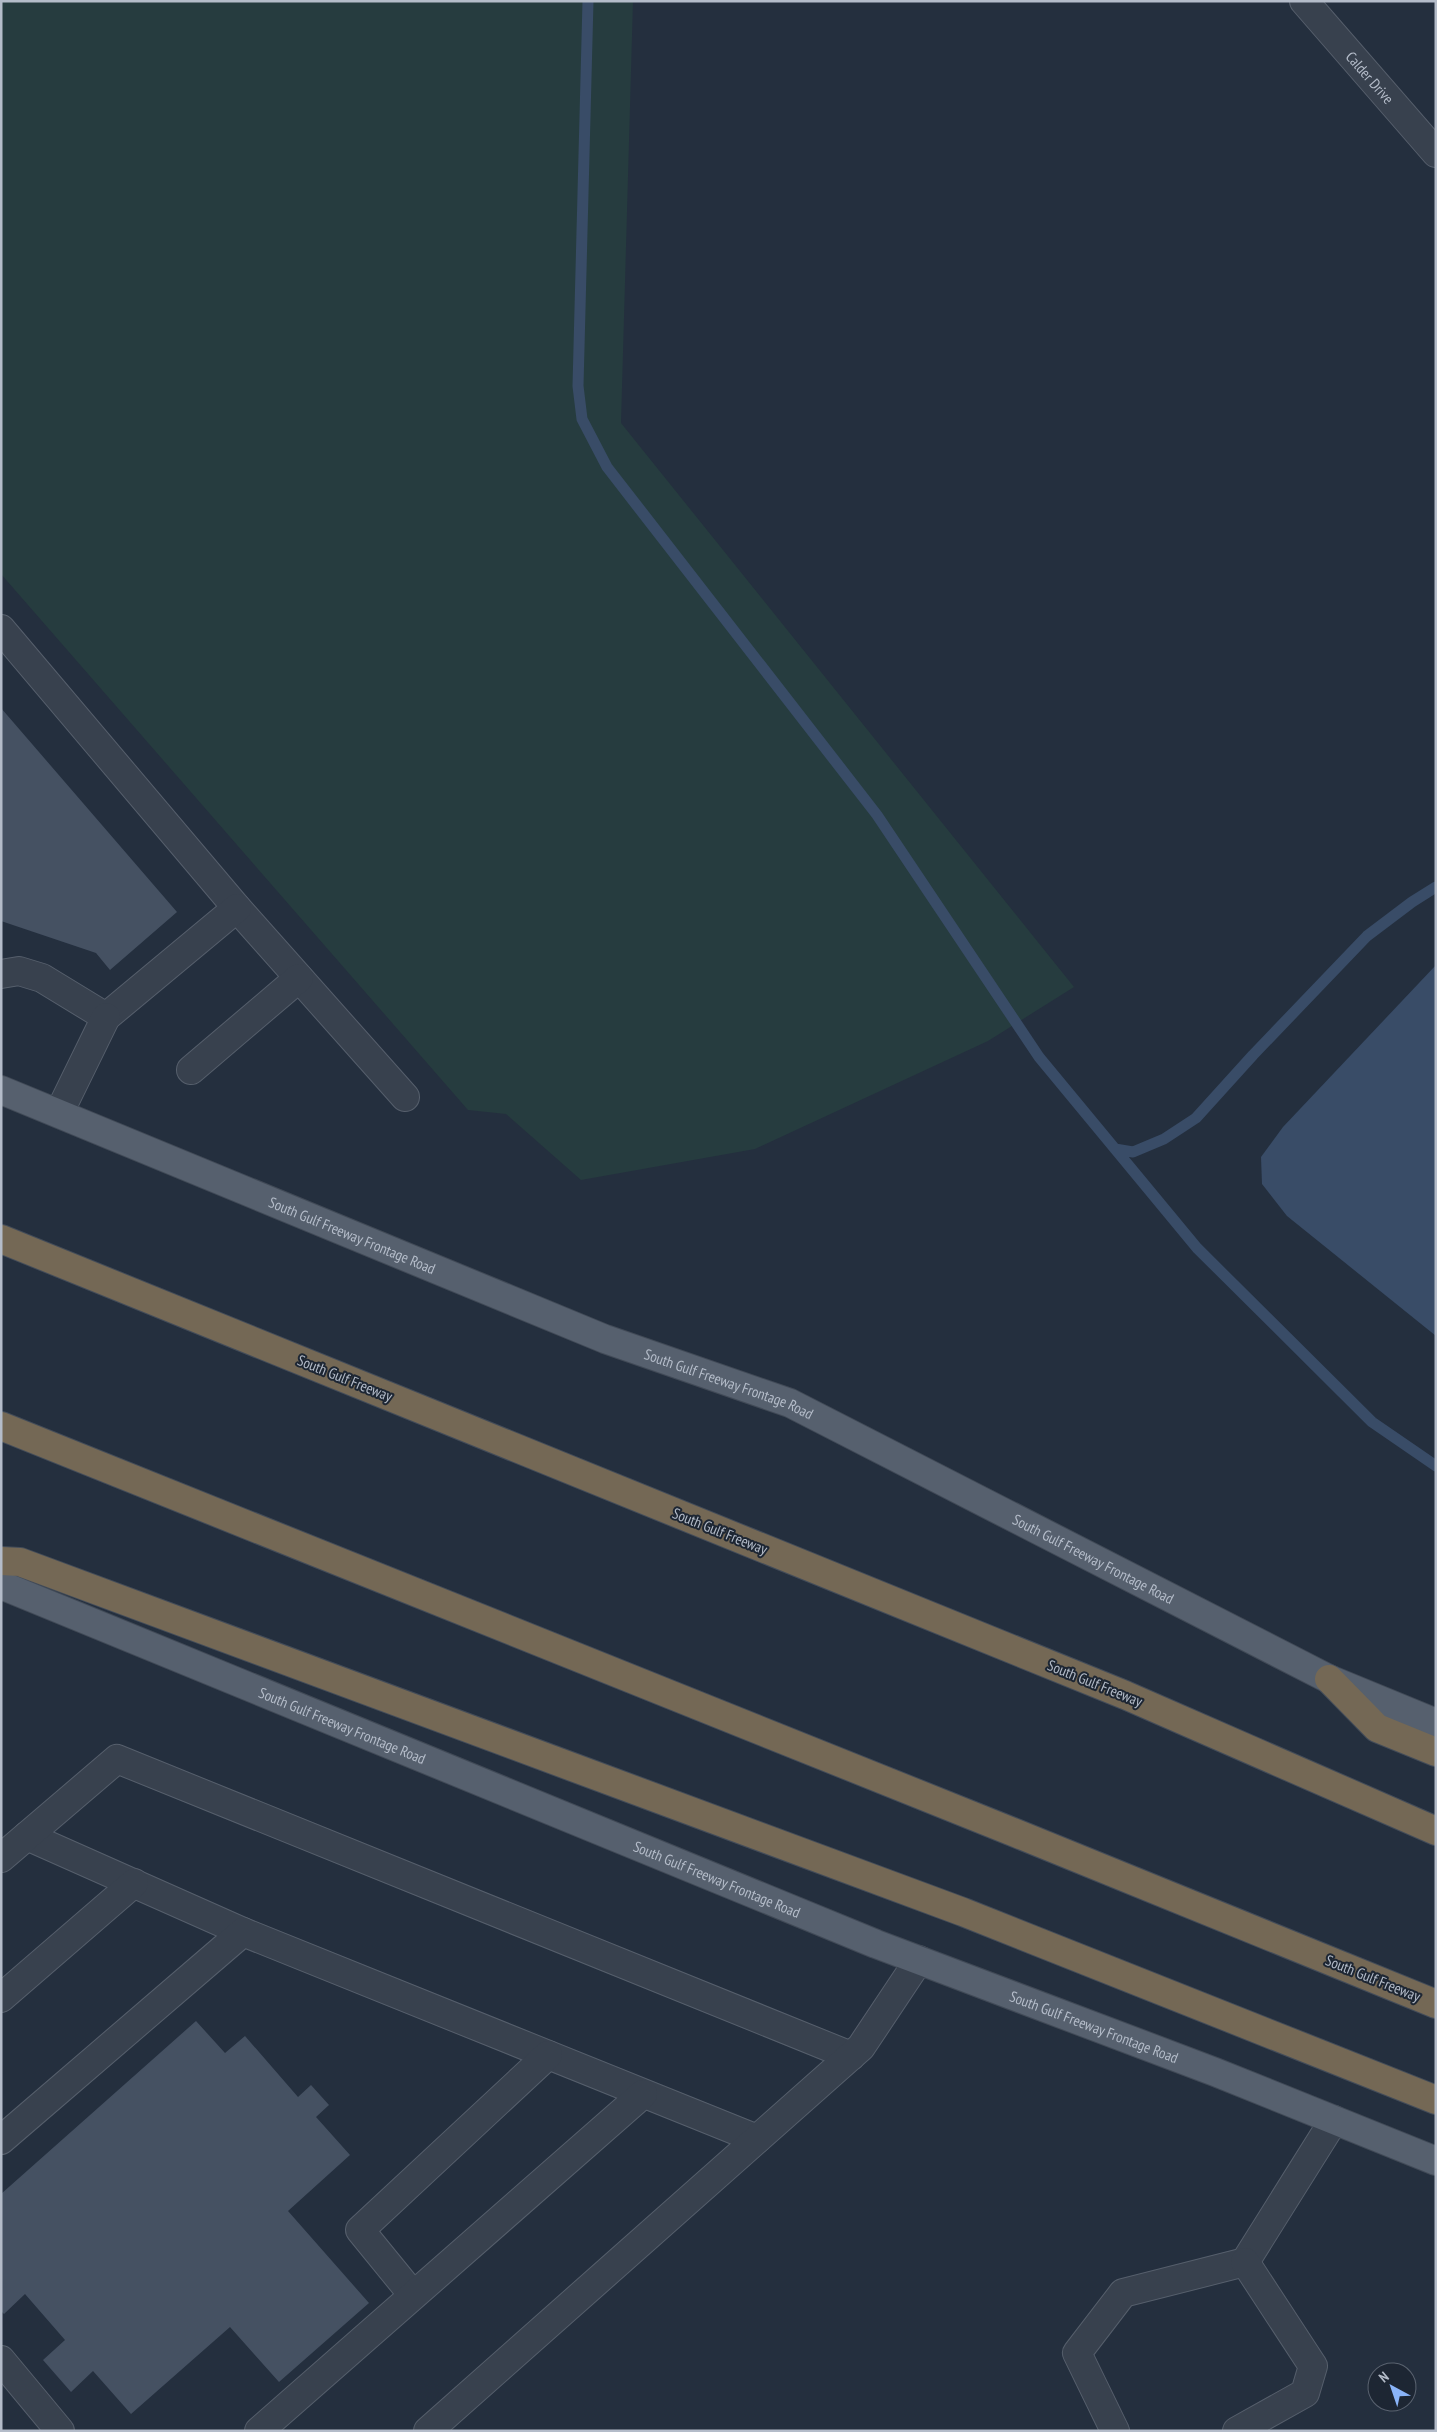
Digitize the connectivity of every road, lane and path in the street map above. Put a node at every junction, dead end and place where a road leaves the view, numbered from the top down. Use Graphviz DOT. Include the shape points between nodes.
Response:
graph roads {
  1 [pos="1304,1"];
  2 [pos="1436,153"];
  3 [pos="1,628"];
  4 [pos="237,908"];
  5 [pos="1,974"];
  6 [pos="299,978"];
  7 [pos="106,1017"];
  8 [pos="191,1070"];
  9 [pos="1,1090"];
  10 [pos="405,1097"];
  11 [pos="59,1113"];
  12 [pos="1,1239"];
  13 [pos="1,1426"];
  14 [pos="1,1561"];
  15 [pos="1,1585"];
  16 [pos="1329,1679"];
  17 [pos="1436,1723"];
  18 [pos="1436,1752"];
  19 [pos="1436,1831"];
  20 [pos="27,1836"];
  21 [pos="1,1858"];
  22 [pos="134,1883"];
  23 [pos="243,1932"];
  24 [pos="919,1960"];
  25 [pos="1,1998"];
  26 [pos="1436,2004"];
  27 [pos="548,2055"];
  28 [pos="851,2056"];
  29 [pos="643,2094"];
  30 [pos="1436,2100"];
  31 [pos="1334,2120"];
  32 [pos="757,2139"];
  33 [pos="1,2140"];
  34 [pos="1436,2161"];
  35 [pos="1245,2262"];
  36 [pos="413,2295"];
  37 [pos="1,2360"];
  38 [pos="60,2431"];
  39 [pos="259,2431"];
  40 [pos="428,2431"];
  41 [pos="1115,2431"];
  42 [pos="1237,2431"];
  1 -- 2 [label="street, Calder Drive"];
  3 -- 4 [label="street"];
  4 -- 6 [label="street"];
  4 -- 7 [label="street"];
  5 -- 7 [label="street" via="20,972 42,978"];
  6 -- 8 [label="street"];
  6 -- 10 [label="street"];
  7 -- 11 [label="street"];
  9 -- 11 [label="main road, South Gulf Freeway Frontage Road"];
  11 -- 16 [label="main road, South Gulf Freeway Frontage Road" via="605,1339 790,1403"];
  12 -- 19 [label="highway, South Gulf Freeway" via="1125,1695"];
  13 -- 26 [label="highway, South Gulf Freeway"];
  14 -- 30 [label="highway" via="20,1562 963,1912"];
  15 -- 24 [label="main road, South Gulf Freeway Frontage Road"];
  16 -- 17 [label="main road, South Gulf Freeway Frontage Road"];
  16 -- 18 [label="highway" via="1377,1728"];
  20 -- 21 [label="street"];
  20 -- 22 [label="street"];
  20 -- 28 [label="street" via="117,1759"];
  22 -- 23 [label="street"];
  22 -- 25 [label="street"];
  23 -- 27 [label="street"];
  23 -- 33 [label="street"];
  24 -- 28 [label="street" via="861,2047"];
  24 -- 31 [label="main road, South Gulf Freeway Frontage Road"];
  27 -- 29 [label="street"];
  27 -- 36 [label="street" via="360,2230"];
  28 -- 32 [label="street"];
  29 -- 32 [label="street"];
  29 -- 36 [label="street"];
  31 -- 34 [label="main road, South Gulf Freeway Frontage Road"];
  31 -- 35 [label="street"];
  32 -- 40 [label="street"];
  35 -- 41 [label="street" via="1123,2293 1117,2300 1077,2353"];
  35 -- 42 [label="street" via="1312,2366 1305,2392"];
  36 -- 39 [label="street"];
  37 -- 38 [label="street"];
}
